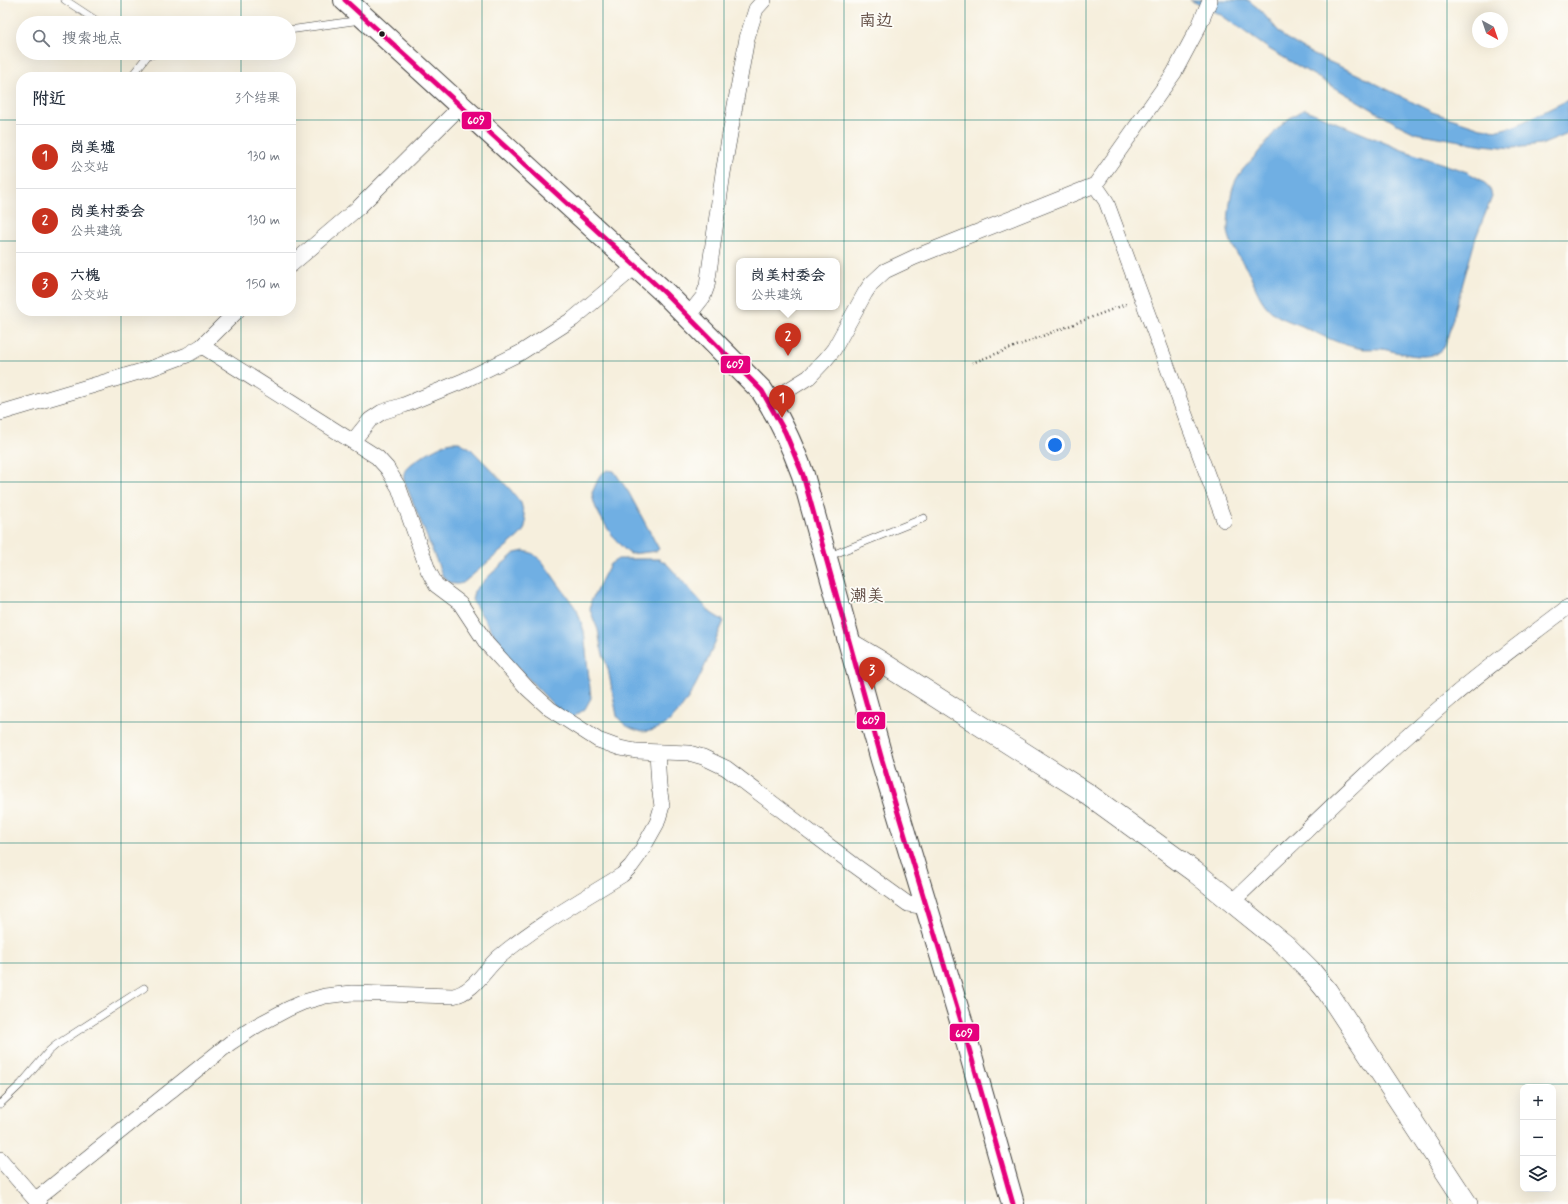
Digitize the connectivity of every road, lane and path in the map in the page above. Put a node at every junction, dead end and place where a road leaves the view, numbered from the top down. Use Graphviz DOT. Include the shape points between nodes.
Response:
graph roads {
  1 [pos="65,0"];
  2 [pos="764,0"];
  3 [pos="1208,5"];
  4 [pos="353,6"];
  5 [pos="89,16"];
  6 [pos="296,27"];
  7 [pos="143,60"];
  8 [pos="134,72"];
  9 [pos="461,106"];
  10 [pos="1095,186"];
  11 [pos="296,261"];
  12 [pos="636,266"];
  13 [pos="1133,302"];
  14 [pos="229,316"];
  15 [pos="688,316"];
  16 [pos="202,346"];
  17 [pos="972,363"];
  18 [pos="769,402"];
  19 [pos="0,413"];
  20 [pos="353,441"];
  21 [pos="924,518"];
  22 [pos="1224,520"];
  23 [pos="827,558"];
  24 [pos="1568,608"];
  25 [pos="851,644"];
  26 [pos="657,752"];
  27 [pos="1232,902"];
  28 [pos="926,907"];
  29 [pos="144,988"];
  30 [pos="0,1104"];
  31 [pos="0,1159"];
  32 [pos="37,1202"];
  33 [pos="1013,1204"];
  34 [pos="1468,1204"];
  1 -- 5 [label="lane"];
  2 -- 15 [label="street" via="756,9 747,38 707,286 703,297"];
  3 -- 10 [label="street" via="1174,73"];
  4 -- 6 [label="lane"];
  4 -- 9 [label="main road"];
  7 -- 8 [label="lane"];
  9 -- 11 [label="street" via="360,207"];
  9 -- 12 [label="main road"];
  10 -- 18 [label="street" via="885,271 864,293 826,359 809,377"];
  10 -- 22 [label="street" via="1106,201"];
  12 -- 15 [label="main road"];
  12 -- 20 [label="street" via="573,319 520,353 463,381 382,412 370,420"];
  13 -- 17 [label="path"];
  14 -- 16 [label="street"];
  15 -- 18 [label="main road" via="762,391"];
  16 -- 19 [label="street" via="187,355 152,368"];
  16 -- 20 [label="street"];
  18 -- 23 [label="main road" via="782,423 798,461"];
  20 -- 26 [label="street" via="377,456 399,488 428,570 436,585 460,603 487,644 528,690 550,709 598,740 620,748"];
  21 -- 23 [label="lane"];
  23 -- 25 [label="main road"];
  24 -- 27 [label="street" via="1452,697"];
  25 -- 27 [label="street" via="1085,792"];
  25 -- 28 [label="main road" via="882,760"];
  26 -- 28 [label="street" via="688,753 721,766 908,904"];
  26 -- 32 [label="street" via="662,806 657,823 632,866 622,875 521,939 493,962 466,992 453,996 339,994 313,999 288,1009 230,1043"];
  27 -- 34 [label="street" via="1285,945 1327,991"];
  28 -- 33 [label="main road"];
  29 -- 30 [label="lane" via="56,1045"];
  31 -- 32 [label="street"];
}
